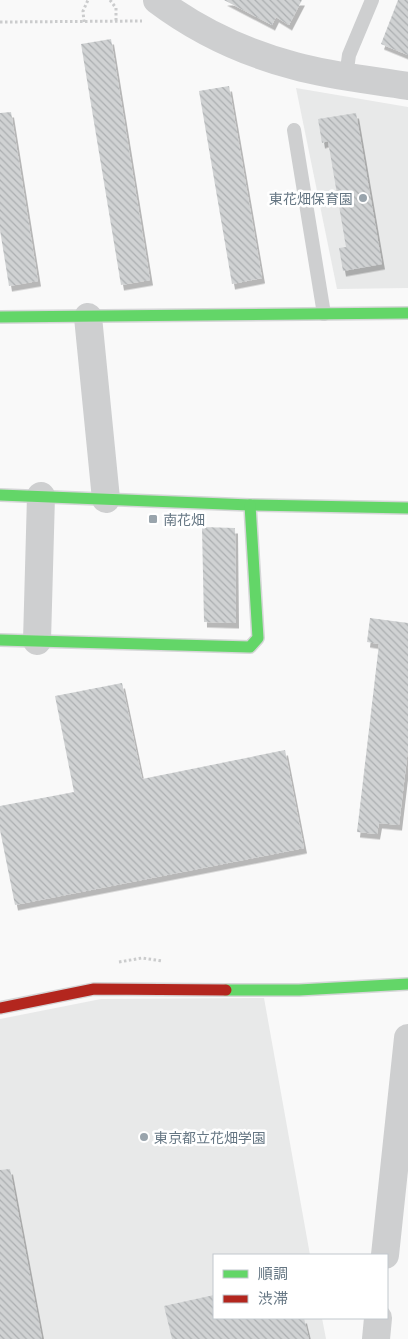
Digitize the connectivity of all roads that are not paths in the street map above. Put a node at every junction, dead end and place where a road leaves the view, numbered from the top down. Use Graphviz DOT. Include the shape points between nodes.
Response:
graph roads {
  1 [pos="372,0"];
  2 [pos="163,4"];
  3 [pos="346,76"];
  4 [pos="408,86"];
  5 [pos="294,130"];
  6 [pos="408,313"];
  7 [pos="324,314"];
  8 [pos="0,317"];
  9 [pos="88,317"];
  10 [pos="0,495"];
  11 [pos="41,496"];
  12 [pos="106,499"];
  13 [pos="250,505"];
  14 [pos="408,508"];
  15 [pos="0,640"];
  16 [pos="37,640"];
  17 [pos="408,984"];
  18 [pos="0,1008"];
  19 [pos="408,1038"];
  20 [pos="385,1254"];
  21 [pos="378,1319"];
  22 [pos="376,1339"];
  1 -- 3 [label="lane" via="348,55"];
  2 -- 3 [label="street" via="202,30 247,50 295,66"];
  3 -- 4 [label="street"];
  5 -- 7 [label="lane"];
  6 -- 7 [label="street"];
  7 -- 9 [label="street"];
  8 -- 9 [label="street"];
  9 -- 12 [label="street"];
  10 -- 11 [label="street"];
  11 -- 12 [label="street"];
  11 -- 16 [label="street"];
  12 -- 13 [label="street"];
  13 -- 14 [label="street"];
  13 -- 16 [label="street" via="258,638 250,647"];
  15 -- 16 [label="street"];
  17 -- 18 [label="street" via="298,990 94,989"];
  19 -- 20 [label="street"];
  21 -- 22 [label="street"];
}
